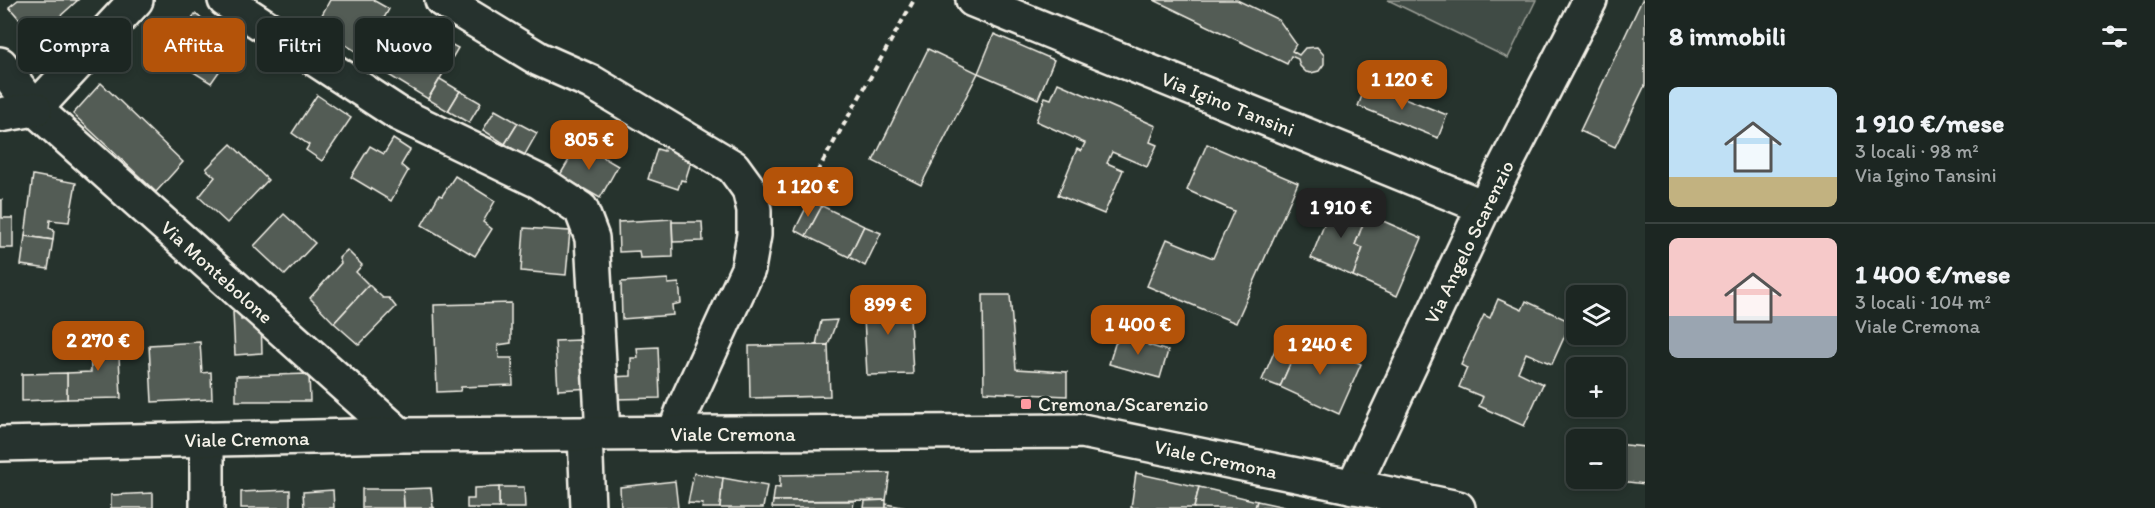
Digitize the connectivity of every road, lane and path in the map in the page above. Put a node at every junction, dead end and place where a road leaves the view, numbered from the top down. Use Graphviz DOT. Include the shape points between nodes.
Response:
graph roads {
  1 [pos="136,0"];
  2 [pos="225,0"];
  3 [pos="442,0"];
  4 [pos="914,0"];
  5 [pos="973,0"];
  6 [pos="1590,0"];
  7 [pos="0,64"];
  8 [pos="35,109"];
  9 [pos="0,115"];
  10 [pos="1484,207"];
  11 [pos="754,210"];
  12 [pos="594,434"];
  13 [pos="674,434"];
  14 [pos="400,435"];
  15 [pos="207,440"];
  16 [pos="0,444"];
  17 [pos="1353,487"];
  18 [pos="207,508"];
  19 [pos="588,508"];
  20 [pos="1458,508"];
  1 -- 8 [label="street"];
  2 -- 12 [label="street" via="399,114 540,182 581,209 592,238"];
  3 -- 11 [label="street" via="539,58 591,82 733,167 749,189"];
  4 -- 11 [label="path" via="812,181"];
  5 -- 10 [label="street, Via Igino Tansini"];
  6 -- 10 [label="street, Via Angelo Scarenzio"];
  7 -- 8 [label="street, Via Montebolone"];
  8 -- 9 [label="street"];
  8 -- 14 [label="street, Via Montebolone"];
  10 -- 17 [label="street, Via Angelo Scarenzio"];
  11 -- 13 [label="street" via="748,269"];
  12 -- 13 [label="street, Viale Cremona"];
  12 -- 14 [label="street, Viale Cremona"];
  12 -- 19 [label="street"];
  13 -- 17 [label="street, Viale Cremona" via="1082,431"];
  14 -- 15 [label="street, Viale Cremona"];
  15 -- 16 [label="street, Viale Cremona"];
  15 -- 18 [label="street"];
  17 -- 20 [label="street, Viale Cremona"];
}
